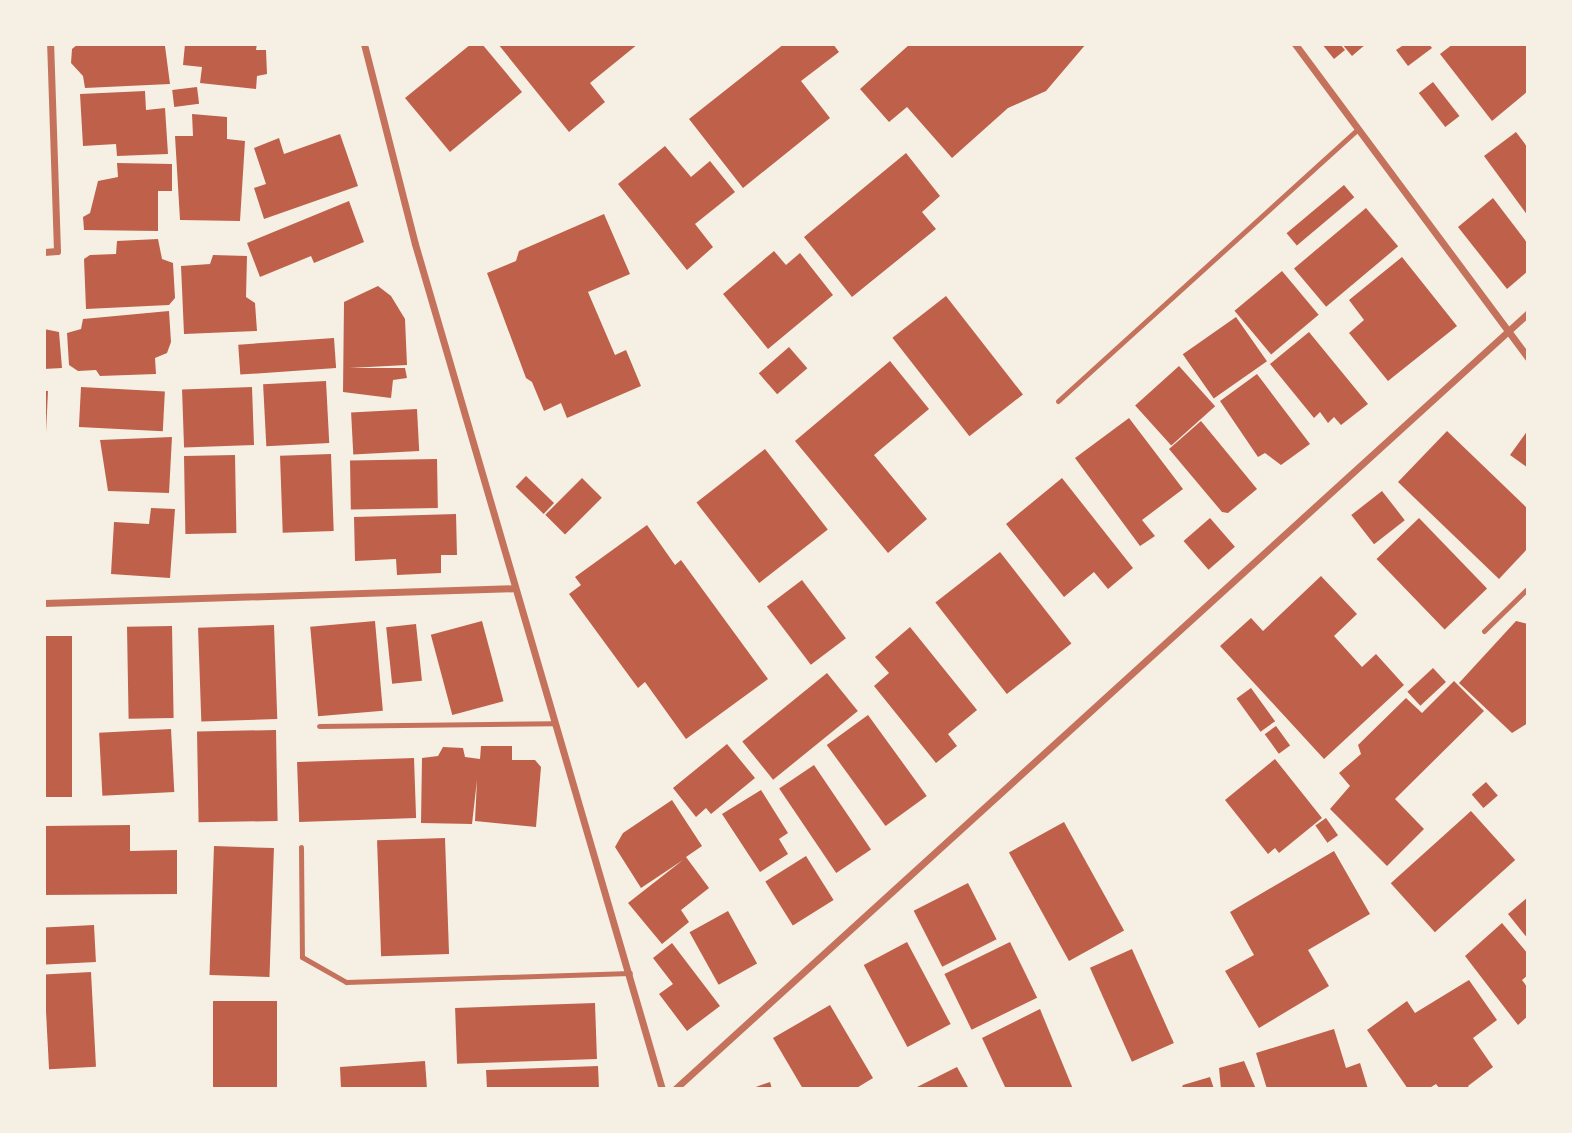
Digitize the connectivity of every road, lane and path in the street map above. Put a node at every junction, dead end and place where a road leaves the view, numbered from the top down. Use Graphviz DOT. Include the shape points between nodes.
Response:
graph roads {
  1 [pos="50,44"];
  2 [pos="363,44"];
  3 [pos="1295,44"];
  4 [pos="1358,130"];
  5 [pos="44,252"];
  6 [pos="1528,313"];
  7 [pos="1507,331"];
  8 [pos="1528,358"];
  9 [pos="1058,401"];
  10 [pos="513,588"];
  11 [pos="1528,588"];
  12 [pos="44,603"];
  13 [pos="1484,631"];
  14 [pos="554,723"];
  15 [pos="319,726"];
  16 [pos="301,847"];
  17 [pos="630,973"];
  18 [pos="662,1089"];
  19 [pos="675,1089"];
  1 -- 5 [label="street" via="57,251"];
  2 -- 10 [label="street"];
  3 -- 4 [label="street"];
  4 -- 7 [label="street"];
  4 -- 9 [label="lane"];
  6 -- 7 [label="street"];
  7 -- 8 [label="street"];
  7 -- 19 [label="street"];
  10 -- 12 [label="street"];
  10 -- 14 [label="street"];
  11 -- 13 [label="lane"];
  14 -- 15 [label="lane"];
  14 -- 17 [label="street"];
  16 -- 17 [label="lane" via="302,957 346,982"];
  17 -- 18 [label="street"];
}
